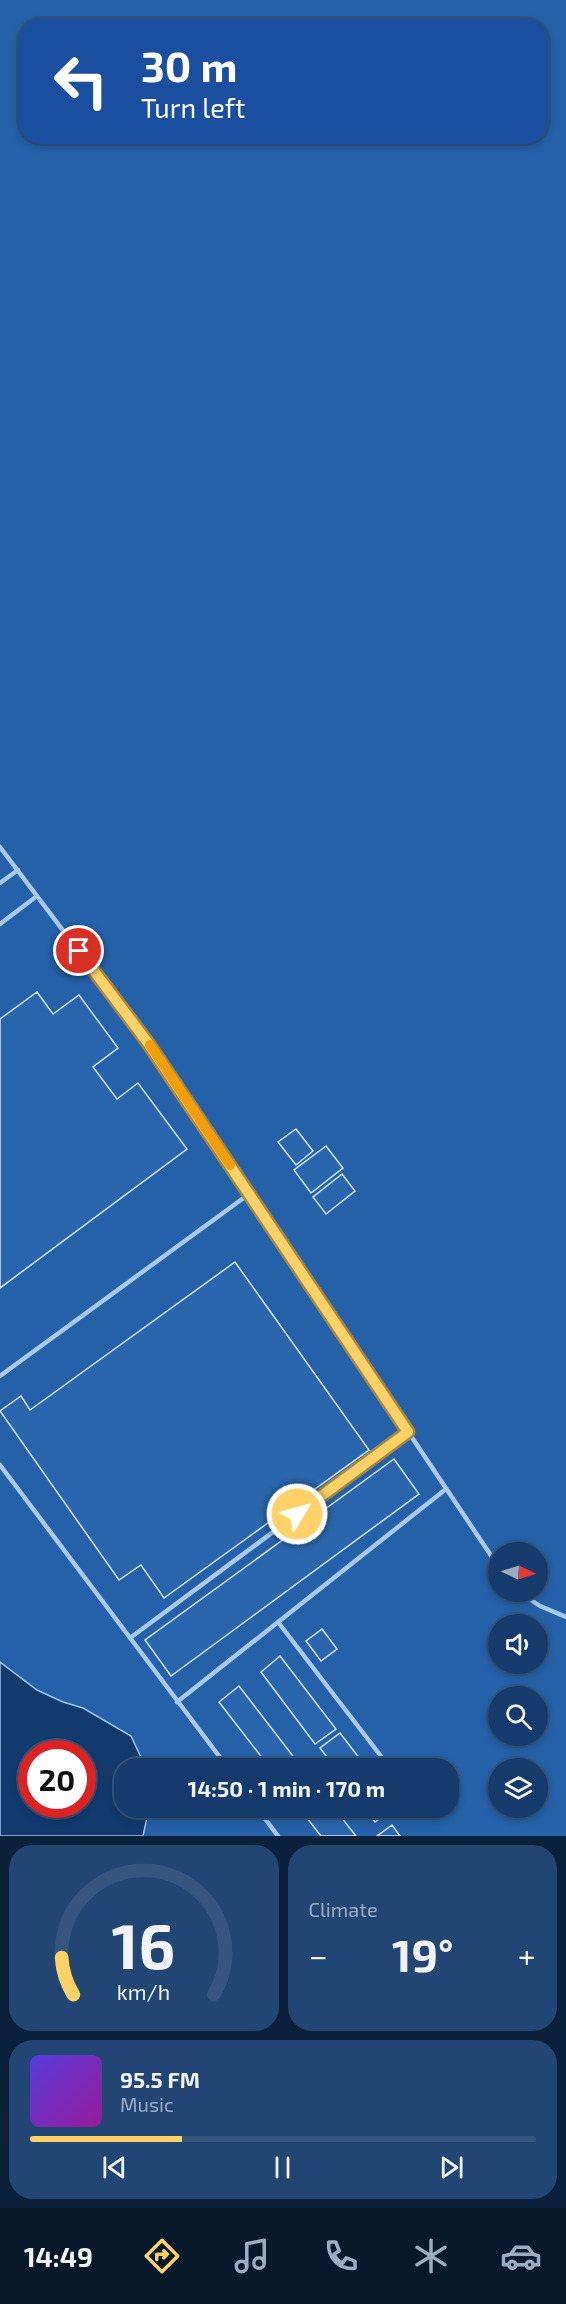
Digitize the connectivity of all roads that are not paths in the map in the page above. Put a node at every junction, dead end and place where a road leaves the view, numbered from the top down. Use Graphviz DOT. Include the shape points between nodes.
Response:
graph roads {
  1 [pos="0,847"];
  2 [pos="18,870"];
  3 [pos="0,883"];
  4 [pos="37,896"];
  5 [pos="0,924"];
  6 [pos="249,1194"];
  7 [pos="0,1376"];
  8 [pos="408,1432"];
  9 [pos="0,1465"];
  10 [pos="446,1489"];
  11 [pos="488,1551"];
  12 [pos="534,1602"];
  13 [pos="566,1617"];
  14 [pos="278,1622"];
  15 [pos="130,1638"];
  16 [pos="177,1702"];
  17 [pos="220,1758"];
  18 [pos="382,1758"];
  19 [pos="264,1818"];
  20 [pos="278,1836"];
  1 -- 2 [label="lane"];
  2 -- 3 [label="lane"];
  2 -- 4 [label="lane"];
  4 -- 5 [label="lane"];
  4 -- 6 [label="lane" via="148,1043"];
  6 -- 7 [label="lane"];
  6 -- 8 [label="lane"];
  8 -- 10 [label="lane"];
  8 -- 15 [label="lane"];
  9 -- 15 [label="lane"];
  10 -- 11 [label="lane"];
  10 -- 14 [label="lane"];
  12 -- 13 [label="lane"];
  14 -- 16 [label="lane"];
  14 -- 18 [label="lane"];
  15 -- 16 [label="lane"];
  16 -- 17 [label="lane"];
  19 -- 20 [label="lane"];
}
